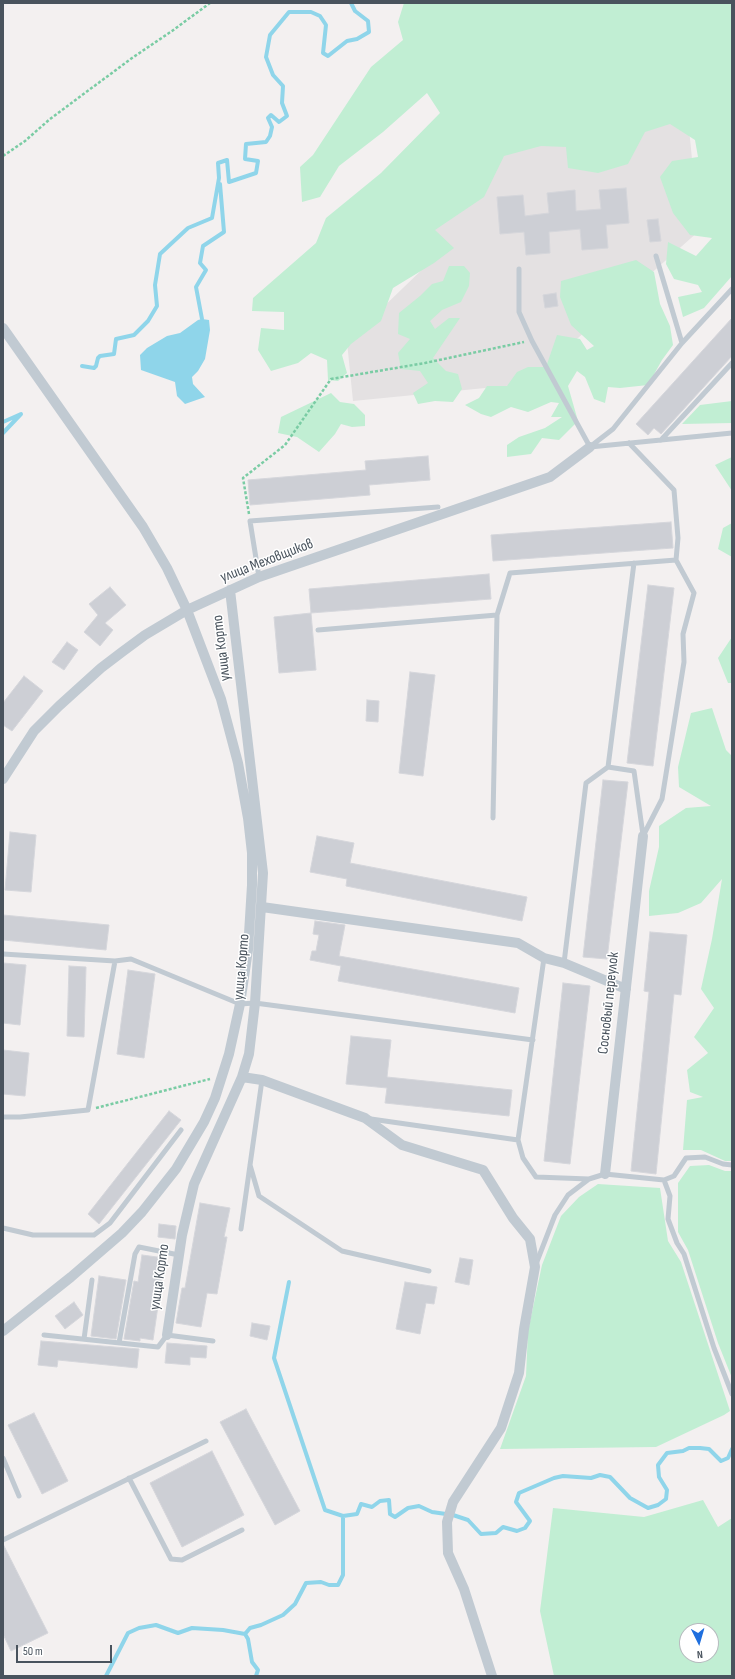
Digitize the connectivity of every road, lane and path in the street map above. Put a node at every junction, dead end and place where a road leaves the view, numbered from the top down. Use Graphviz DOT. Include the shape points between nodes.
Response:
graph roads {
  1 [pos="210,3"];
  2 [pos="3,156"];
  3 [pos="656,256"];
  4 [pos="519,269"];
  5 [pos="732,289"];
  6 [pos="3,328"];
  7 [pos="532,340"];
  8 [pos="682,343"];
  9 [pos="732,363"];
  10 [pos="732,433"];
  11 [pos="661,440"];
  12 [pos="629,444"];
  13 [pos="590,447"];
  14 [pos="438,507"];
  15 [pos="250,521"];
  16 [pos="676,560"];
  17 [pos="634,564"];
  18 [pos="259,577"];
  19 [pos="230,590"];
  20 [pos="187,610"];
  21 [pos="497,615"];
  22 [pos="318,630"];
  23 [pos="608,768"];
  24 [pos="3,779"];
  25 [pos="493,818"];
  26 [pos="643,836"];
  27 [pos="262,906"];
  28 [pos="3,954"];
  29 [pos="544,958"];
  30 [pos="115,961"];
  31 [pos="564,963"];
  32 [pos="626,989"];
  33 [pos="255,1003"];
  34 [pos="240,1004"];
  35 [pos="533,1040"];
  36 [pos="222,1076"];
  37 [pos="242,1077"];
  38 [pos="262,1080"];
  39 [pos="88,1110"];
  40 [pos="3,1117"];
  41 [pos="365,1118"];
  42 [pos="181,1130"];
  43 [pos="518,1140"];
  44 [pos="250,1165"];
  45 [pos="732,1165"];
  46 [pos="605,1174"];
  47 [pos="589,1178"];
  48 [pos="664,1180"];
  49 [pos="3,1228"];
  50 [pos="241,1229"];
  51 [pos="179,1254"];
  52 [pos="535,1267"];
  53 [pos="429,1271"];
  54 [pos="92,1280"];
  55 [pos="3,1331"];
  56 [pos="44,1335"];
  57 [pos="167,1335"];
  58 [pos="84,1339"];
  59 [pos="213,1341"];
  60 [pos="120,1343"];
  61 [pos="732,1394"];
  62 [pos="206,1441"];
  63 [pos="3,1458"];
  64 [pos="129,1478"];
  65 [pos="19,1496"];
  66 [pos="242,1530"];
  67 [pos="3,1540"];
  68 [pos="492,1676"];
  1 -- 2 [label="path" via="132,58"];
  3 -- 8 [label="lane"];
  4 -- 7 [label="lane" via="519,312"];
  5 -- 8 [label="lane"];
  6 -- 20 [label="street" via="143,527 167,568"];
  7 -- 13 [label="lane"];
  7 -- 15 [label="path" via="425,364 331,379 285,445 243,478"];
  8 -- 13 [label="lane" via="613,429"];
  9 -- 11 [label="lane"];
  10 -- 11 [label="lane"];
  11 -- 12 [label="lane"];
  12 -- 13 [label="lane"];
  12 -- 16 [label="lane" via="674,490 678,538"];
  13 -- 18 [label="street, улица Меховщиков" via="550,477"];
  14 -- 15 [label="lane"];
  15 -- 18 [label="lane"];
  16 -- 17 [label="lane"];
  16 -- 26 [label="lane" via="694,593 683,634 684,662 662,799"];
  17 -- 21 [label="lane" via="510,573"];
  17 -- 23 [label="lane"];
  18 -- 19 [label="street, улица Меховщиков"];
  19 -- 20 [label="street, улица Меховщиков"];
  19 -- 27 [label="street, улица Корто" via="263,873"];
  20 -- 24 [label="street, улица Меховщиков" via="112,660 59,706 34,731"];
  20 -- 34 [label="street" via="212,673 231,733 248,818 252,886 248,950"];
  21 -- 22 [label="lane"];
  21 -- 25 [label="lane"];
  23 -- 26 [label="lane" via="634,771"];
  23 -- 31 [label="lane" via="586,783"];
  26 -- 32 [label="street, Сосновый переулок"];
  27 -- 29 [label="street" via="518,943"];
  27 -- 33 [label="street, улица Корто"];
  28 -- 30 [label="lane"];
  29 -- 31 [label="street"];
  29 -- 35 [label="lane"];
  30 -- 34 [label="lane" via="131,959"];
  30 -- 39 [label="lane"];
  31 -- 32 [label="street"];
  32 -- 46 [label="street, Сосновый переулок"];
  33 -- 34 [label="lane"];
  33 -- 35 [label="lane"];
  33 -- 37 [label="street, улица Корто" via="249,1054"];
  34 -- 36 [label="street"];
  35 -- 43 [label="lane"];
  36 -- 39 [label="path"];
  36 -- 55 [label="street" via="204,1122 190,1147 142,1212 71,1277"];
  37 -- 38 [label="street"];
  37 -- 51 [label="street, улица Корто" via="194,1184"];
  38 -- 41 [label="street"];
  38 -- 44 [label="lane"];
  39 -- 40 [label="lane"];
  41 -- 43 [label="lane"];
  41 -- 52 [label="street" via="402,1145 483,1170 513,1218 530,1239"];
  42 -- 49 [label="lane" via="110,1223 94,1235 33,1234"];
  43 -- 47 [label="lane" via="523,1158 536,1177"];
  44 -- 50 [label="lane"];
  44 -- 53 [label="lane" via="259,1196 342,1251"];
  45 -- 48 [label="lane" via="705,1157 686,1158 674,1176"];
  46 -- 47 [label="lane"];
  46 -- 48 [label="lane"];
  47 -- 52 [label="lane" via="568,1195 555,1215"];
  48 -- 61 [label="lane" via="670,1196 668,1219 684,1254 714,1348"];
  51 -- 57 [label="street, улица Корто"];
  51 -- 60 [label="lane" via="139,1248 134,1254"];
  52 -- 68 [label="street" via="519,1373 501,1428 453,1502 446,1522 448,1553 464,1588"];
  54 -- 58 [label="lane"];
  56 -- 58 [label="lane"];
  57 -- 59 [label="lane"];
  57 -- 60 [label="lane" via="158,1347"];
  58 -- 60 [label="lane"];
  62 -- 64 [label="lane"];
  63 -- 65 [label="lane"];
  64 -- 66 [label="lane" via="171,1559 182,1560"];
  64 -- 67 [label="lane"];
}
